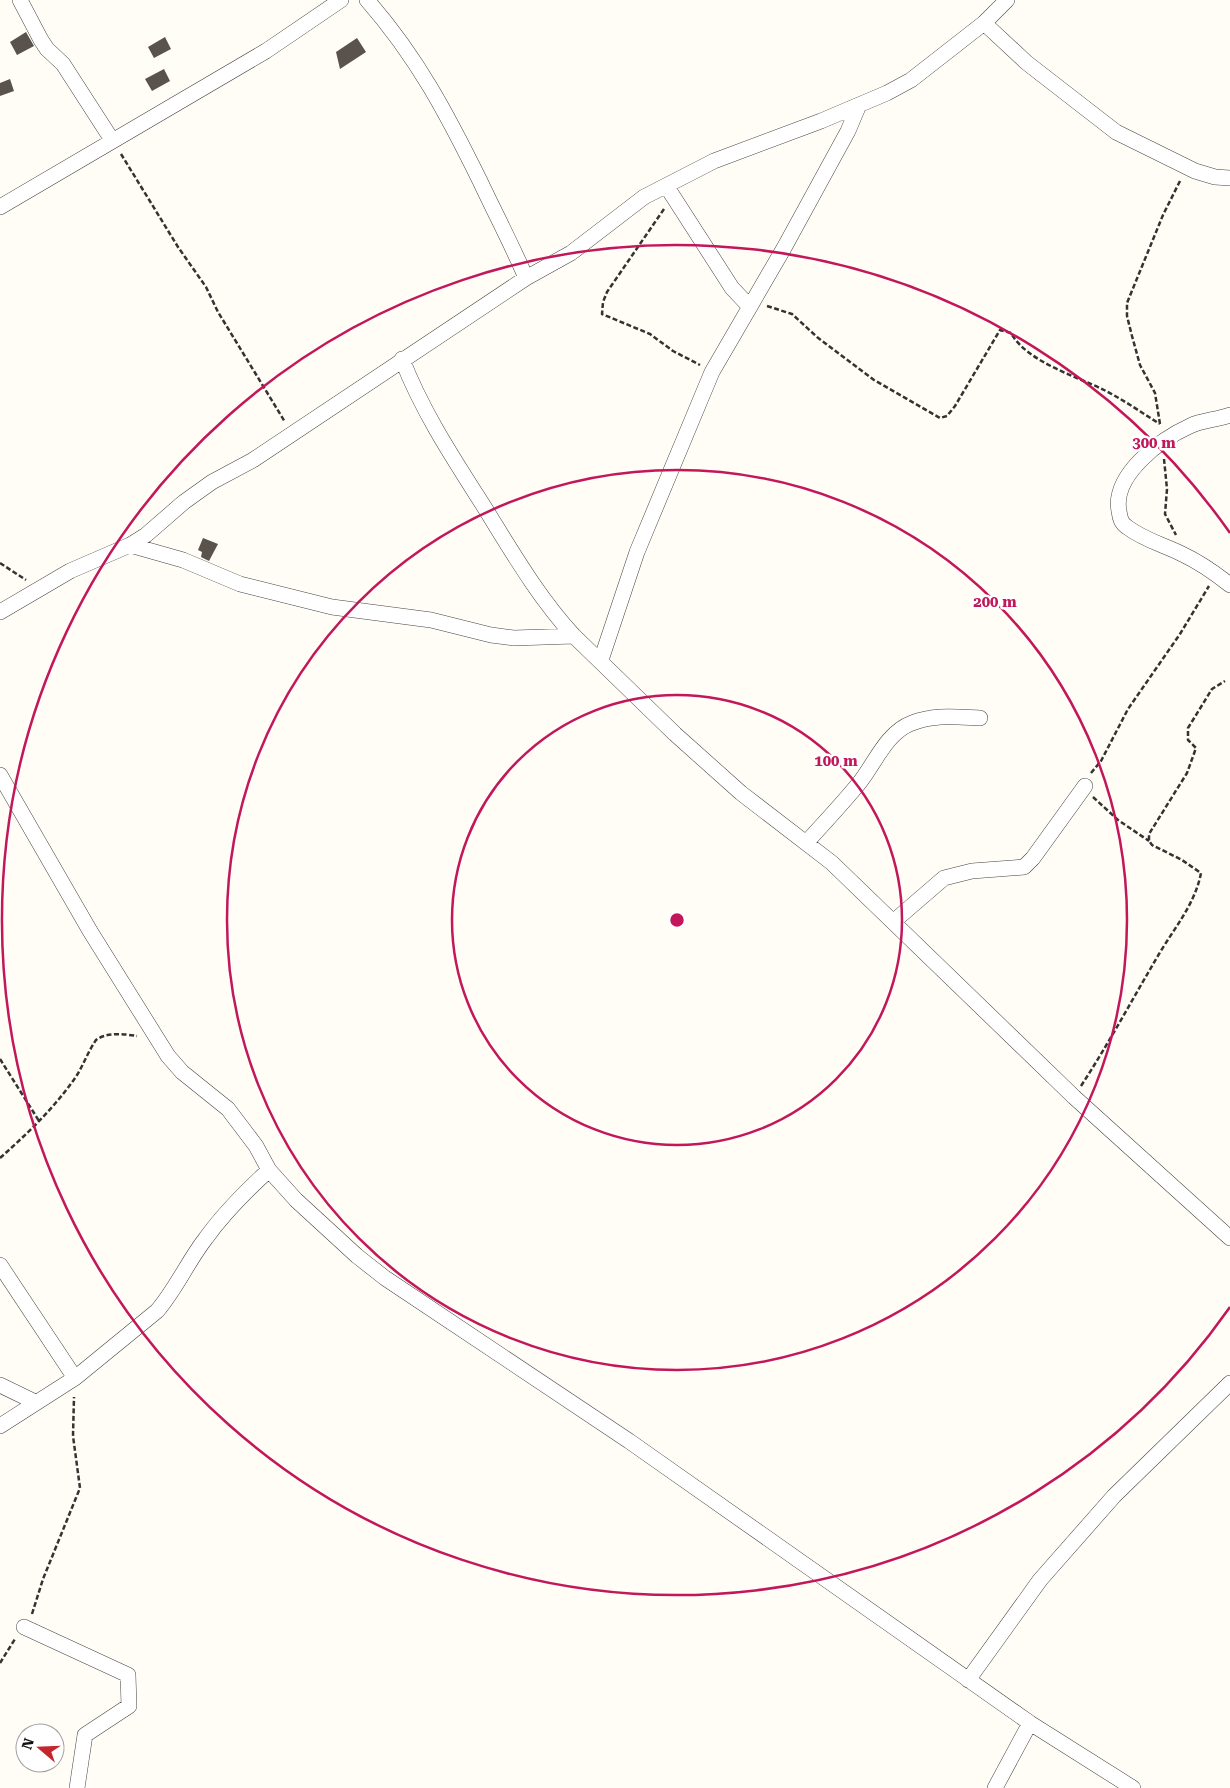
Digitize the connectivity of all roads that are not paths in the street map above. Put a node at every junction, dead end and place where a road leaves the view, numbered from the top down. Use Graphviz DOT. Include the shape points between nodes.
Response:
graph roads {
  1 [pos="20,0"];
  2 [pos="341,0"];
  3 [pos="367,0"];
  4 [pos="1007,0"];
  5 [pos="984,23"];
  6 [pos="859,106"];
  7 [pos="113,140"];
  8 [pos="1230,178"];
  9 [pos="670,192"];
  10 [pos="0,207"];
  11 [pos="526,278"];
  12 [pos="750,307"];
  13 [pos="402,359"];
  14 [pos="1230,415"];
  15 [pos="130,545"];
  16 [pos="1230,585"];
  17 [pos="0,612"];
  18 [pos="574,636"];
  19 [pos="601,660"];
  20 [pos="980,718"];
  21 [pos="0,775"];
  22 [pos="1085,786"];
  23 [pos="806,842"];
  24 [pos="893,922"];
  25 [pos="269,1170"];
  26 [pos="1230,1238"];
  27 [pos="0,1265"];
  28 [pos="75,1378"];
  29 [pos="1230,1383"];
  30 [pos="0,1385"];
  31 [pos="35,1402"];
  32 [pos="0,1426"];
  33 [pos="24,1627"];
  34 [pos="968,1680"];
  35 [pos="1030,1723"];
  36 [pos="77,1788"];
  37 [pos="995,1788"];
  38 [pos="1133,1788"];
  1 -- 7 [label="street" via="41,40 64,64"];
  2 -- 7 [label="street" via="266,51"];
  3 -- 11 [label="street" via="417,63 448,116"];
  4 -- 5 [label="street"];
  5 -- 6 [label="street" via="911,80"];
  5 -- 8 [label="street" via="1021,58 1116,132 1187,167 1215,177"];
  6 -- 9 [label="street" via="714,161"];
  6 -- 12 [label="street"];
  7 -- 10 [label="street"];
  9 -- 11 [label="street" via="644,197 571,253"];
  9 -- 12 [label="street" via="732,288"];
  11 -- 13 [label="street"];
  12 -- 19 [label="street" via="712,372 637,552"];
  13 -- 15 [label="street" via="253,460 212,482"];
  13 -- 18 [label="street" via="422,407 475,493 529,577"];
  14 -- 16 [label="street" via="1193,424 1164,440 1126,477 1117,503 1125,526 1146,539 1183,554"];
  15 -- 17 [label="street" via="93,559"];
  15 -- 18 [label="street" via="183,560 240,584 332,607 431,620 491,636"];
  18 -- 19 [label="street"];
  19 -- 23 [label="street" via="675,734 741,793"];
  20 -- 23 [label="street" via="923,719 898,731 860,782"];
  21 -- 25 [label="street" via="168,1056 182,1072 228,1109 256,1146"];
  22 -- 24 [label="street" via="1024,868 972,871 944,878"];
  23 -- 24 [label="street"];
  24 -- 26 [label="street" via="1074,1098"];
  25 -- 28 [label="street" via="248,1188 210,1232 157,1311"];
  25 -- 34 [label="street" via="320,1222 385,1278 629,1441"];
  27 -- 28 [label="street"];
  28 -- 31 [label="street"];
  29 -- 34 [label="street" via="1114,1496 1040,1580"];
  30 -- 31 [label="street"];
  31 -- 32 [label="street"];
  33 -- 36 [label="street" via="128,1675 129,1706 85,1735"];
  34 -- 35 [label="street"];
  35 -- 37 [label="street"];
  35 -- 38 [label="street"];
}
